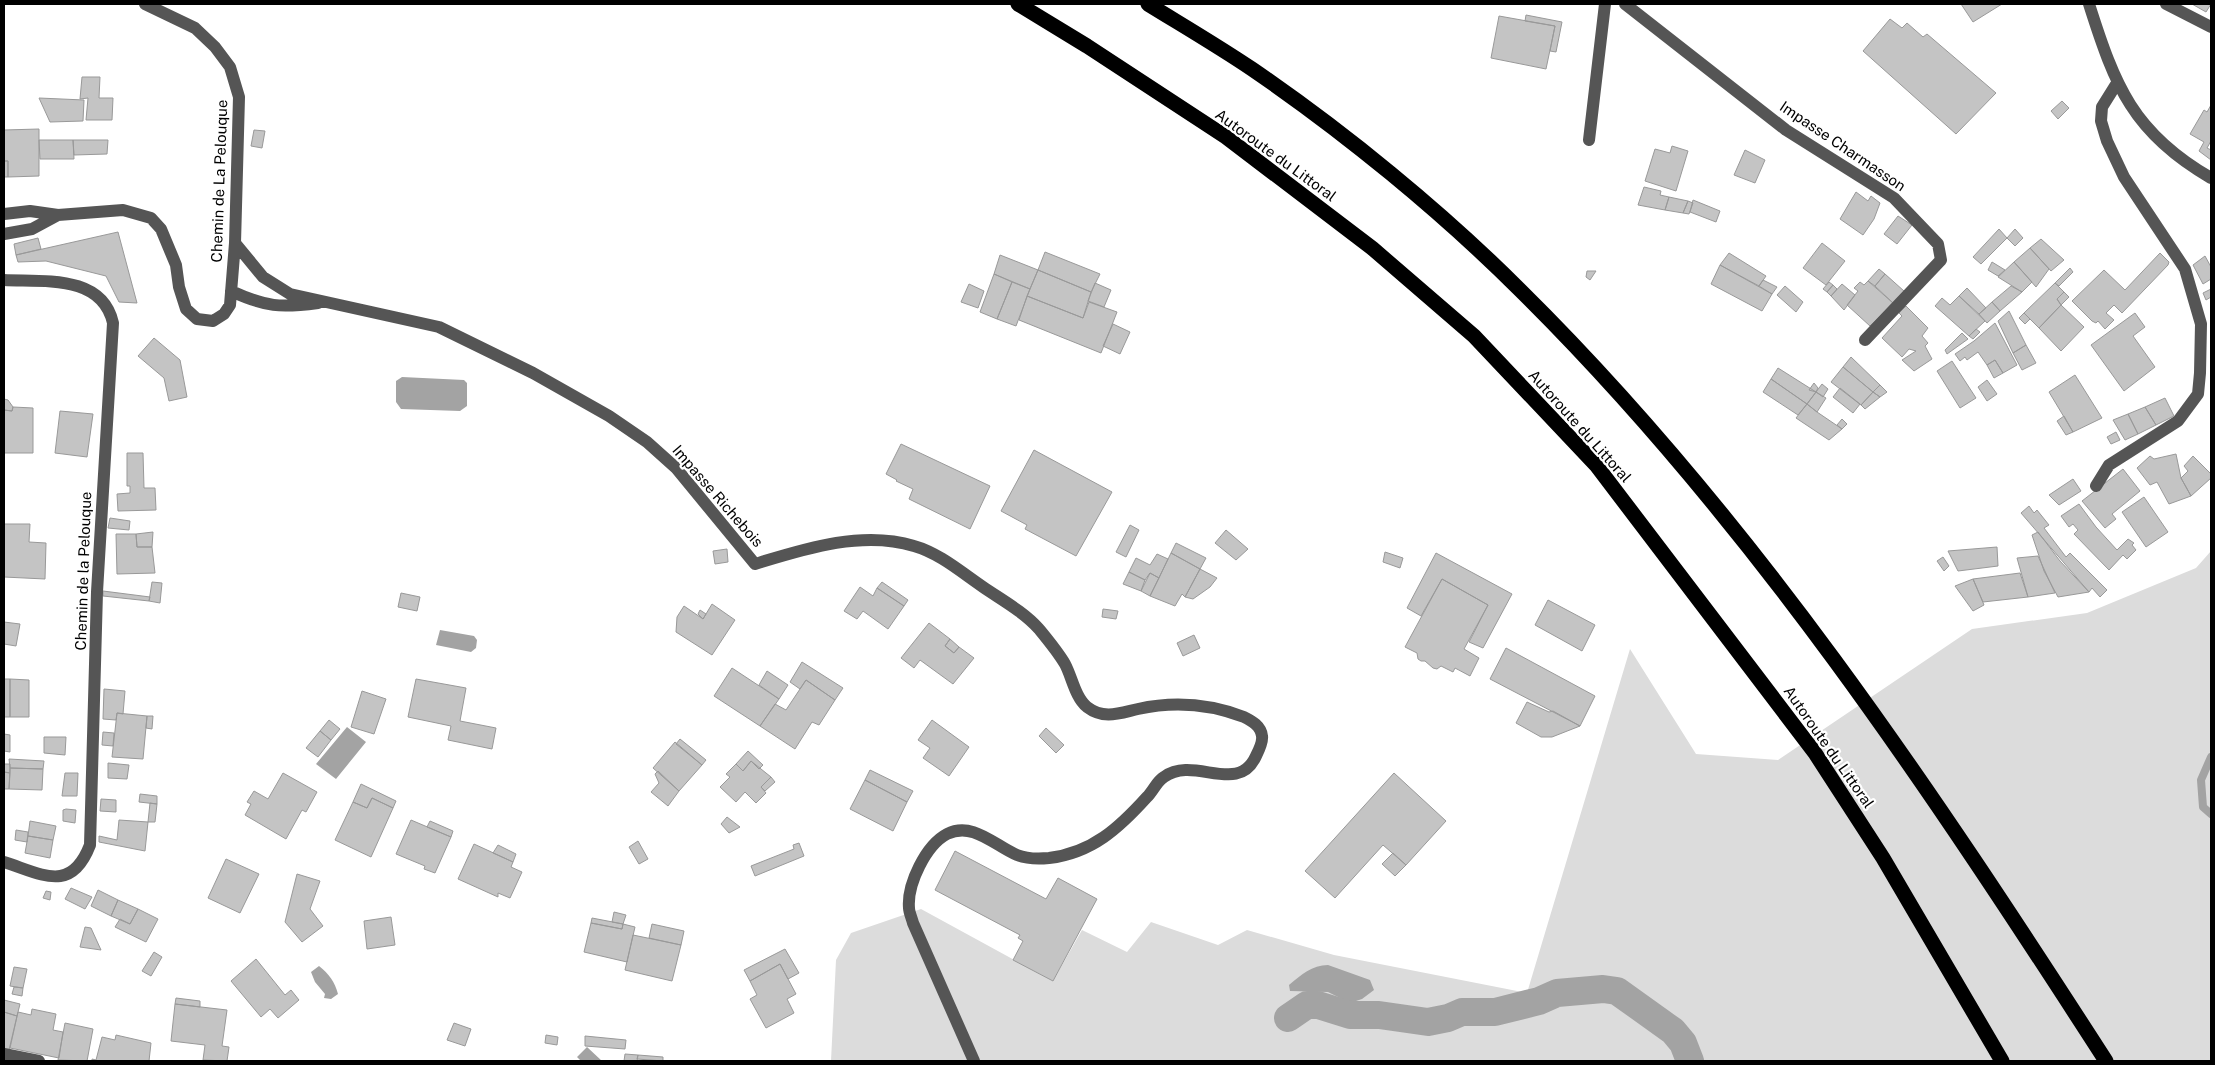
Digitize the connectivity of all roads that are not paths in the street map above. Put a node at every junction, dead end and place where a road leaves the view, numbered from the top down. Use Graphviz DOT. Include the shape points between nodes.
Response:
graph roads {
  1 [pos="145,4"];
  2 [pos="1018,4"];
  3 [pos="1148,4"];
  4 [pos="1605,4"];
  5 [pos="1625,4"];
  6 [pos="2089,4"];
  7 [pos="2166,4"];
  8 [pos="2211,27"];
  9 [pos="2117,83"];
  10 [pos="1589,140"];
  11 [pos="2211,178"];
  12 [pos="4,214"];
  13 [pos="58,216"];
  14 [pos="4,234"];
  15 [pos="235,243"];
  16 [pos="4,280"];
  17 [pos="231,291"];
  18 [pos="325,302"];
  19 [pos="1865,340"];
  20 [pos="2096,486"];
  21 [pos="4,862"];
  22 [pos="4,1054"];
  23 [pos="39,1061"];
  24 [pos="974,1061"];
  25 [pos="2002,1061"];
  26 [pos="2106,1061"];
  1 -- 15 [label="street, Chemin de La Pelouque" via="195,28 230,67 239,97"];
  2 -- 25 [label="highway, Autoroute du Littoral" via="1226,137 1372,248 1474,336 1596,465 1815,753 1883,858"];
  3 -- 26 [label="highway" via="1251,69 1339,134 1435,212 1520,289 1666,445 1786,593 1893,742"];
  4 -- 10 [label="street"];
  5 -- 19 [label="street, Impasse Charmasson" via="1786,130 1894,198 1938,244 1941,260"];
  6 -- 9 [label="street"];
  7 -- 8 [label="street"];
  9 -- 11 [label="street" via="2152,135 2187,164"];
  9 -- 20 [label="street" via="2102,107 2101,121 2124,177 2185,269 2201,324 2200,373 2198,394 2178,421 2109,465"];
  12 -- 13 [label="street" via="30,211"];
  13 -- 14 [label="street" via="32,229"];
  13 -- 17 [label="street, Chemin de La Pelouque" via="123,210 152,218 161,228 176,266 186,309 197,319 213,321 224,314 230,305"];
  15 -- 17 [label="street, Chemin de La Pelouque"];
  15 -- 18 [label="street, Impasse Richebois" via="263,277 290,294"];
  16 -- 21 [label="street, Chemin de la Pelouque" via="56,282 88,288 105,303 113,323 97,592 90,845 84,862 73,872 59,877 49,877"];
  17 -- 18 [label="street, Impasse Richebois" via="256,302 286,308"];
  18 -- 24 [label="street, Impasse Richebois" via="439,327 609,416 676,468 755,564 816,547 850,542 886,540 914,546 940,557 1037,627 1064,664 1084,705 1098,714 1118,715 1163,704 1198,705 1232,713 1251,720 1259,727 1262,737 1259,748 1246,771 1235,776 1186,769 1173,772 1163,777 1136,810 1091,847 1034,859 1016,855 988,837 968,831 952,832 937,840 916,872 908,907"];
  22 -- 23 [label="street"];
}
